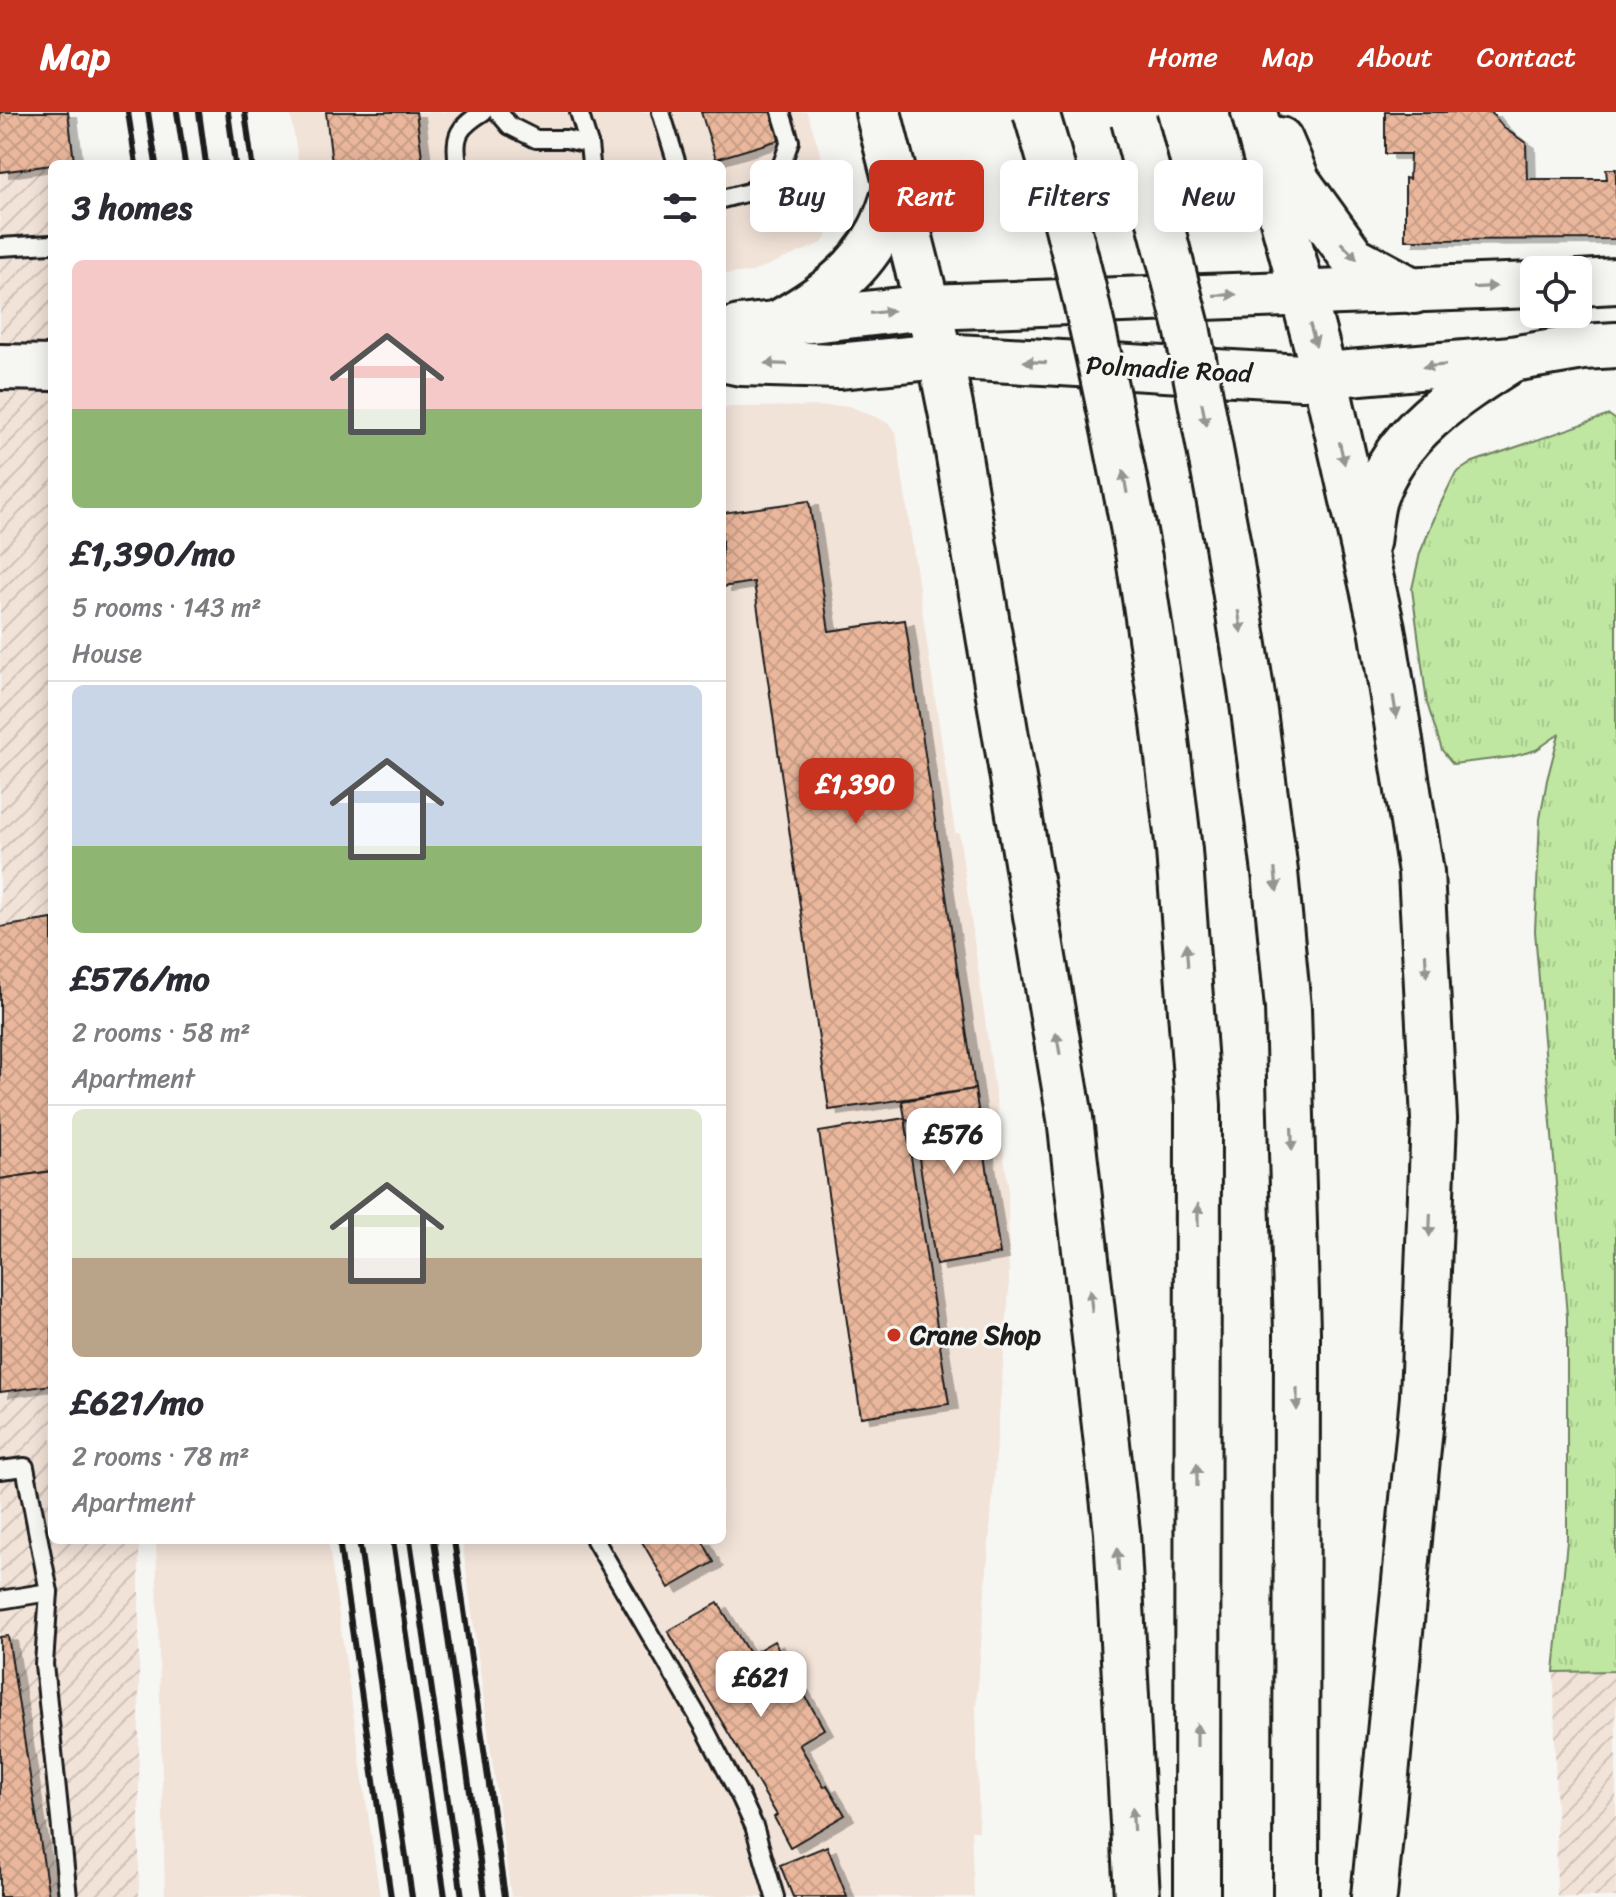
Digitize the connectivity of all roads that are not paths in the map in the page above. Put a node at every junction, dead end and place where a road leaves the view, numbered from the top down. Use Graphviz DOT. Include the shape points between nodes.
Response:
graph roads {
  1 [pos="483,112"];
  2 [pos="498,112"];
  3 [pos="579,112"];
  4 [pos="661,112"];
  5 [pos="781,112"];
  6 [pos="878,112"];
  7 [pos="1036,112"];
  8 [pos="1254,112"];
  9 [pos="1268,112"];
  10 [pos="1133,116"];
  11 [pos="589,144"];
  12 [pos="457,160"];
  13 [pos="591,160"];
  14 [pos="676,160"];
  15 [pos="891,160"];
  16 [pos="726,198"];
  17 [pos="880,232"];
  18 [pos="908,232"];
  19 [pos="48,244"];
  20 [pos="0,247"];
  21 [pos="1616,281"];
  22 [pos="1592,282"];
  23 [pos="1520,286"];
  24 [pos="1414,291"];
  25 [pos="1300,292"];
  26 [pos="928,307"];
  27 [pos="775,325"];
  28 [pos="726,333"];
  29 [pos="1605,350"];
  30 [pos="940,356"];
  31 [pos="1512,359"];
  32 [pos="726,360"];
  33 [pos="0,367"];
  34 [pos="48,368"];
  35 [pos="1325,377"];
  36 [pos="1365,553"];
  37 [pos="0,1470"];
  38 [pos="597,1544"];
  39 [pos="49,1592"];
  40 [pos="0,1600"];
  41 [pos="68,1897"];
  42 [pos="775,1897"];
  43 [pos="1137,1897"];
  44 [pos="1197,1897"];
  45 [pos="1296,1897"];
  46 [pos="1374,1897"];
  1 -- 12 [label="lane" via="459,132"];
  2 -- 11 [label="lane" via="510,126 536,139"];
  3 -- 11 [label="lane"];
  4 -- 14 [label="lane"];
  5 -- 16 [label="lane" via="790,141 782,164 749,192"];
  6 -- 15 [label="main road"];
  44 -- 7 [label="main road, one-way, bridge" via="1198,1105 1179,850 1164,723 1117,439"];
  8 -- 25 [label="main road"];
  9 -- 24 [label="main road, one-way" via="1298,182 1353,258"];
  10 -- 45 [label="main road, one-way, bridge" via="1187,327 1228,545 1273,857 1288,1008 1297,1332"];
  11 -- 13 [label="lane"];
  17 -- 27 [label="main road" via="858,265 821,299"];
  18 -- 26 [label="main road"];
  19 -- 20 [label="lane"];
  21 -- 22 [label="main road"];
  24 -- 23 [label="main road, one-way"];
  24 -- 25 [label="main road"];
  26 -- 25 [label="main road, one-way"];
  25 -- 35 [label="main road, one-way"];
  27 -- 26 [label="main road, one-way"];
  26 -- 30 [label="main road"];
  27 -- 28 [label="main road"];
  29 -- 31 [label="main road, Polmadie Road"];
  30 -- 32 [label="main road, Polmadie Road, one-way" via="838,366"];
  35 -- 30 [label="main road, Polmadie Road, one-way"];
  43 -- 30 [label="main road, one-way" via="1117,1532 1070,1118"];
  31 -- 35 [label="main road, Polmadie Road, one-way"];
  31 -- 36 [label="main road" via="1432,415 1393,458 1374,500"];
  33 -- 34 [label="main road"];
  35 -- 36 [label="main road, one-way"];
  36 -- 46 [label="main road, one-way" via="1421,872 1434,1119 1423,1397"];
  37 -- 39 [label="lane" via="25,1467"];
  38 -- 42 [label="lane" via="741,1798"];
  39 -- 40 [label="lane"];
  39 -- 41 [label="lane" via="44,1664"];
}
